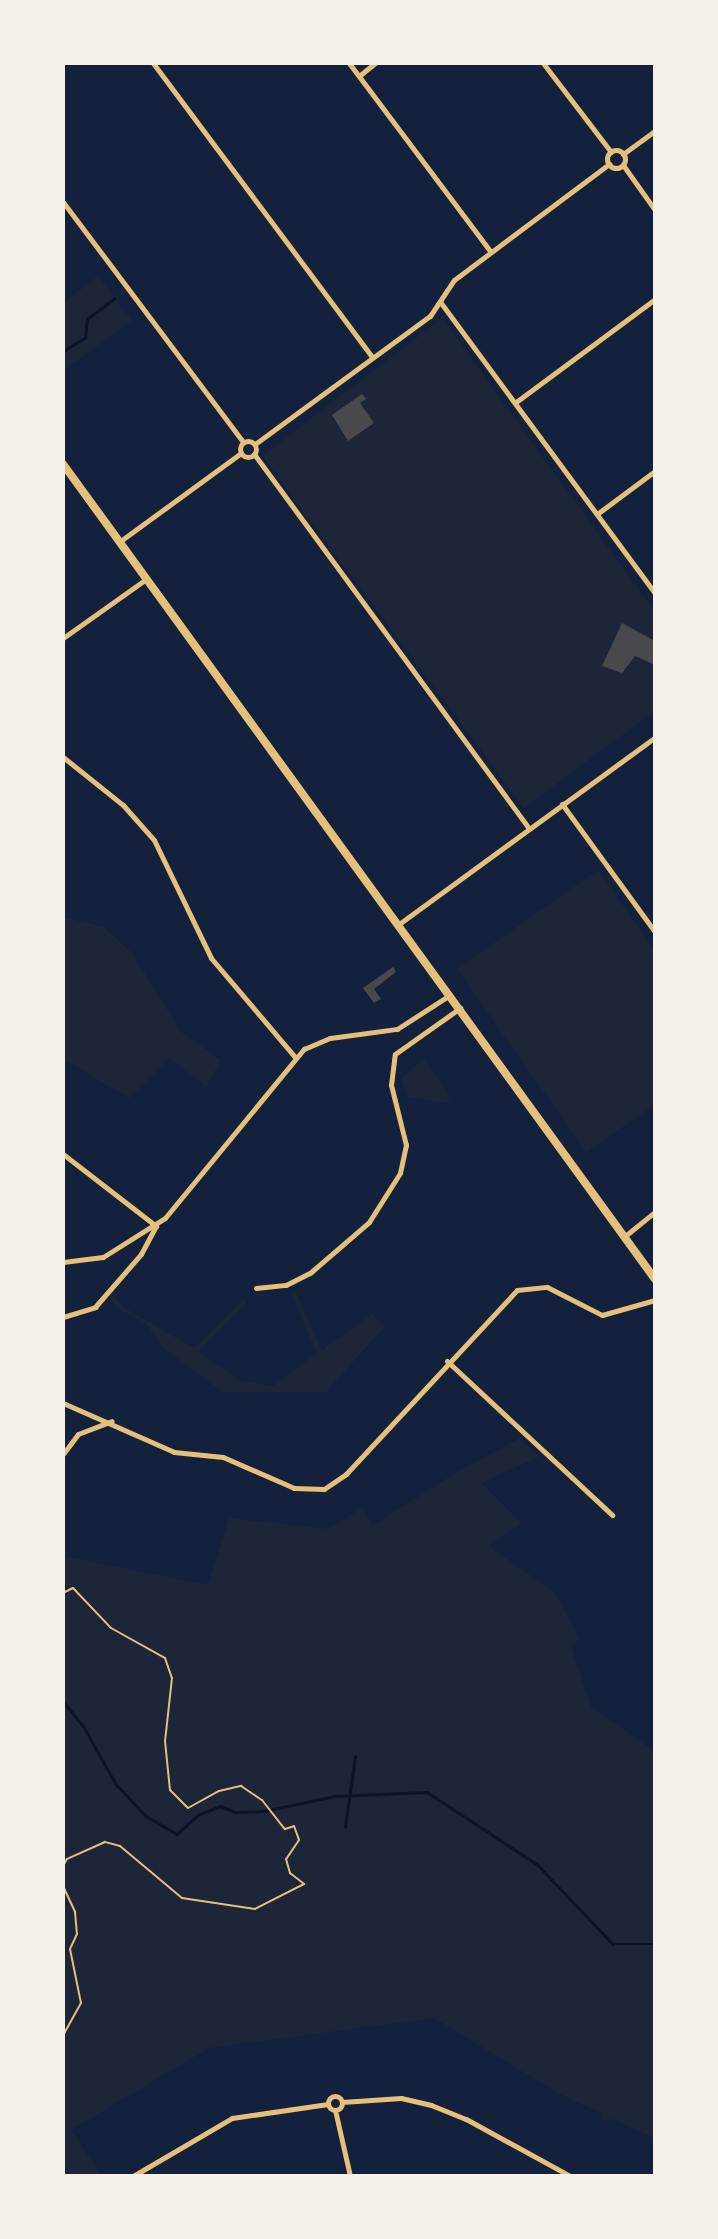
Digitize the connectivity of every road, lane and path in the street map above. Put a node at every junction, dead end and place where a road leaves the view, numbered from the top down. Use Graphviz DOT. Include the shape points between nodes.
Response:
graph roads {
  1 [pos="153,63"];
  2 [pos="349,63"];
  3 [pos="375,63"];
  4 [pos="543,63"];
  5 [pos="359,76"];
  6 [pos="655,131"];
  7 [pos="611,152"];
  8 [pos="623,154"];
  9 [pos="609,164"];
  10 [pos="623,165"];
  11 [pos="63,202"];
  12 [pos="655,211"];
  13 [pos="490,251"];
  14 [pos="655,299"];
  15 [pos="441,303"];
  16 [pos="372,357"];
  17 [pos="516,402"];
  18 [pos="243,442"];
  19 [pos="255,443"];
  20 [pos="241,453"];
  21 [pos="254,454"];
  22 [pos="63,464"];
  23 [pos="655,471"];
  24 [pos="597,514"];
  25 [pos="119,542"];
  26 [pos="146,579"];
  27 [pos="655,593"];
  28 [pos="63,638"];
  29 [pos="655,737"];
  30 [pos="63,757"];
  31 [pos="562,804"];
  32 [pos="529,828"];
  33 [pos="398,924"];
  34 [pos="655,932"];
  35 [pos="450,995"];
  36 [pos="460,1008"];
  37 [pos="295,1057"];
  38 [pos="63,1154"];
  39 [pos="655,1212"];
  40 [pos="156,1226"];
  41 [pos="625,1236"];
  42 [pos="63,1262"];
  43 [pos="655,1279"];
  44 [pos="256,1289"];
  45 [pos="655,1300"];
  46 [pos="63,1317"];
  47 [pos="446,1361"];
  48 [pos="63,1403"];
  49 [pos="112,1421"];
  50 [pos="63,1454"];
  51 [pos="612,1515"];
  52 [pos="63,1592"];
  53 [pos="63,1866"];
  54 [pos="63,1886"];
  55 [pos="63,2036"];
  56 [pos="342,2102"];
  57 [pos="328,2104"];
  58 [pos="335,2110"];
  59 [pos="133,2176"];
  60 [pos="350,2176"];
  61 [pos="570,2176"];
  1 -- 16 [label="street"];
  2 -- 5 [label="street"];
  3 -- 5 [label="street"];
  4 -- 7 [label="street"];
  5 -- 13 [label="street"];
  6 -- 8 [label="street"];
  7 -- 8 [label="street"];
  7 -- 9 [label="street"];
  8 -- 10 [label="street"];
  9 -- 10 [label="street"];
  9 -- 13 [label="street"];
  10 -- 12 [label="street"];
  11 -- 18 [label="street"];
  13 -- 15 [label="street" via="454,280"];
  14 -- 17 [label="street"];
  15 -- 16 [label="street"];
  15 -- 17 [label="street"];
  16 -- 19 [label="street"];
  17 -- 24 [label="street"];
  18 -- 19 [label="street"];
  18 -- 20 [label="street"];
  19 -- 21 [label="street"];
  20 -- 21 [label="street"];
  20 -- 25 [label="street"];
  21 -- 32 [label="street"];
  22 -- 25 [label="main road"];
  23 -- 24 [label="street"];
  24 -- 27 [label="street"];
  25 -- 26 [label="main road"];
  26 -- 28 [label="street"];
  26 -- 33 [label="main road"];
  29 -- 31 [label="street"];
  30 -- 37 [label="street" via="123,805 154,840 211,958"];
  31 -- 32 [label="street"];
  31 -- 34 [label="street"];
  32 -- 33 [label="street"];
  33 -- 35 [label="main road"];
  35 -- 36 [label="main road"];
  35 -- 37 [label="street" via="397,1029 330,1038"];
  36 -- 41 [label="main road"];
  36 -- 44 [label="street" via="395,1054 391,1085 406,1145 400,1172 369,1222 310,1273 286,1285"];
  37 -- 40 [label="street"];
  38 -- 40 [label="street"];
  39 -- 41 [label="street"];
  40 -- 42 [label="street" via="103,1257"];
  40 -- 46 [label="street" via="154,1236 118,1285 88,1312"];
  41 -- 43 [label="main road"];
  45 -- 47 [label="street" via="602,1315 556,1290 526,1286 509,1295"];
  47 -- 49 [label="street" via="346,1474 324,1489 294,1488 223,1457 174,1452"];
  47 -- 51 [label="street"];
  48 -- 49 [label="street"];
  49 -- 50 [label="street" via="78,1434"];
  52 -- 53 [label="path" via="73,1588 111,1628 165,1658 172,1678 165,1741 170,1790 187,1808 219,1791 241,1786 262,1800 285,1829 294,1826 299,1840 286,1859 290,1873 304,1884 254,1909 244,1909 182,1898 127,1852 106,1842 67,1859"];
  54 -- 55 [label="path" via="75,1912 77,1934 70,1949 81,2003"];
  56 -- 57 [label="street" via="333,2096"];
  56 -- 58 [label="street"];
  56 -- 61 [label="street" via="401,2098 431,2105"];
  57 -- 58 [label="street"];
  57 -- 59 [label="street" via="232,2118"];
  58 -- 60 [label="street"];
}
